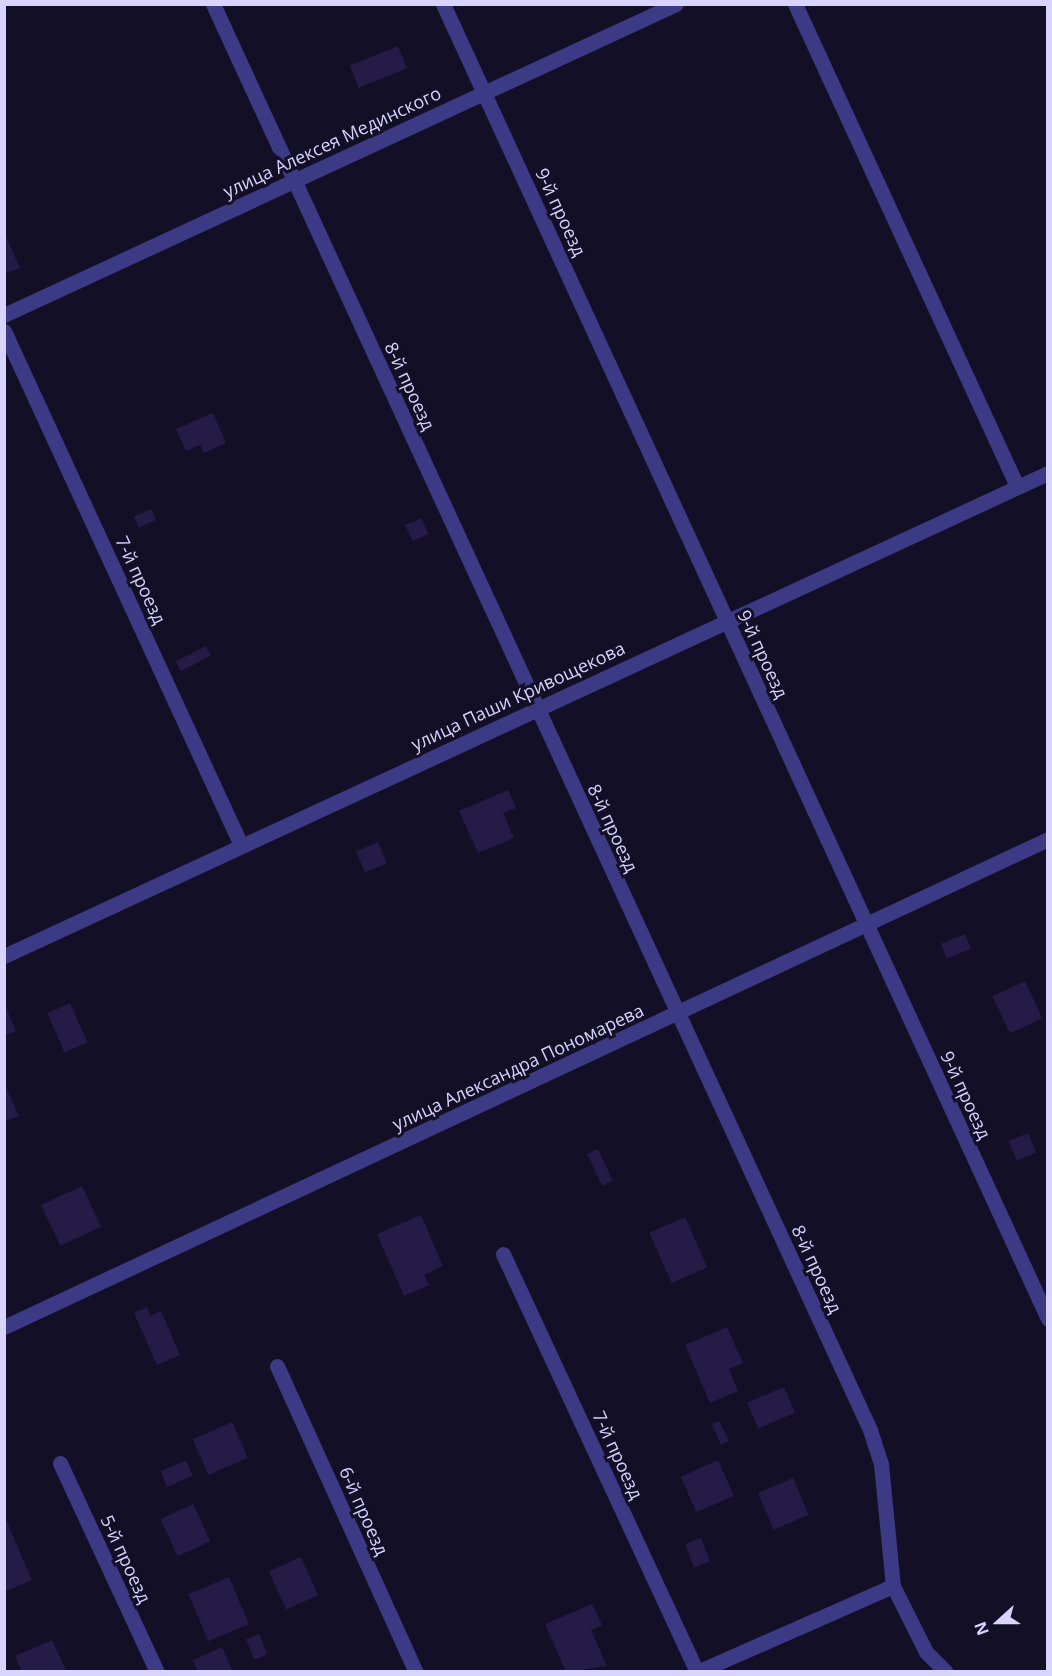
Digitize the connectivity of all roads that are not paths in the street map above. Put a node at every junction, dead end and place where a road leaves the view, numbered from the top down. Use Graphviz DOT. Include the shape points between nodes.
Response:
graph roads {
  1 [pos="213,4"];
  2 [pos="443,4"];
  3 [pos="676,4"];
  4 [pos="795,4"];
  5 [pos="485,93"];
  6 [pos="294,181"];
  7 [pos="4,315"];
  8 [pos="4,331"];
  9 [pos="1047,472"];
  10 [pos="1017,486"];
  11 [pos="727,621"];
  12 [pos="537,709"];
  13 [pos="1047,839"];
  14 [pos="241,845"];
  15 [pos="866,925"];
  16 [pos="4,956"];
  17 [pos="678,1014"];
  18 [pos="503,1254"];
  19 [pos="1047,1319"];
  20 [pos="4,1328"];
  21 [pos="277,1366"];
  22 [pos="60,1463"];
  23 [pos="893,1586"];
  24 [pos="157,1671"];
  25 [pos="416,1671"];
  26 [pos="697,1671"];
  27 [pos="946,1671"];
  1 -- 6 [label="street, 8-й проезд"];
  2 -- 5 [label="street, 9-й проезд"];
  3 -- 5 [label="street, улица Алексея Мединского"];
  4 -- 10 [label="street"];
  5 -- 6 [label="street, улица Алексея Мединского"];
  5 -- 11 [label="street, 9-й проезд"];
  6 -- 7 [label="street, улица Алексея Мединского"];
  6 -- 12 [label="street, 8-й проезд"];
  8 -- 14 [label="street, 7-й проезд"];
  9 -- 10 [label="street, улица Паши Кривощекова"];
  10 -- 11 [label="street, улица Паши Кривощекова"];
  11 -- 12 [label="street, улица Паши Кривощекова"];
  11 -- 15 [label="street, 9-й проезд"];
  12 -- 14 [label="street, улица Паши Кривощекова"];
  12 -- 17 [label="street, 8-й проезд"];
  13 -- 15 [label="street, улица Александра Пономарева"];
  14 -- 16 [label="street, улица Паши Кривощекова"];
  15 -- 17 [label="street, улица Александра Пономарева"];
  15 -- 19 [label="street, 9-й проезд"];
  17 -- 20 [label="street, улица Александра Пономарева"];
  17 -- 23 [label="street, 8-й проезд" via="870,1430 881,1464"];
  18 -- 26 [label="street, 7-й проезд"];
  21 -- 25 [label="street, 6-й проезд"];
  22 -- 24 [label="street, 5-й проезд"];
  23 -- 26 [label="street"];
  23 -- 27 [label="street, 8-й проезд" via="921,1644"];
}
